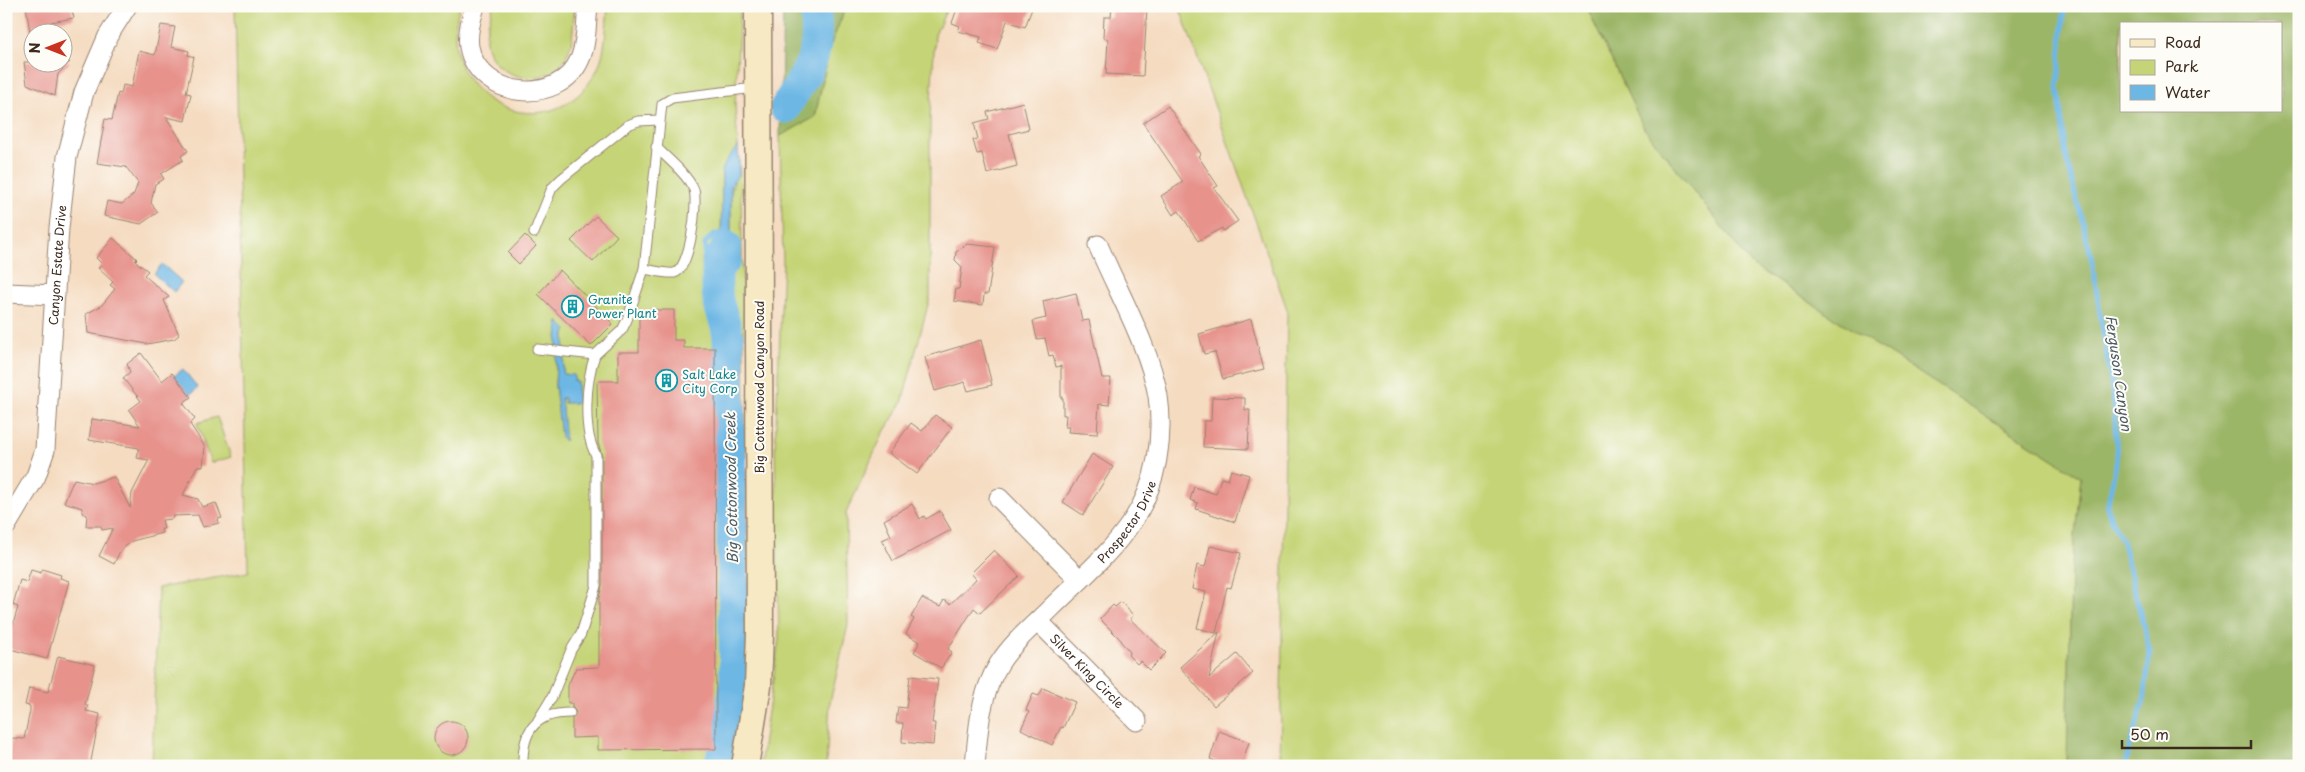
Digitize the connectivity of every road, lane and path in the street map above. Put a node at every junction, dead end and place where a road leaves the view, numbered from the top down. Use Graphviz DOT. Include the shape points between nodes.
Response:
graph roads {
  1 [pos="127,6"];
  2 [pos="475,6"];
  3 [pos="588,6"];
  4 [pos="758,6"];
  5 [pos="758,88"];
  6 [pos="659,120"];
  7 [pos="656,147"];
  8 [pos="534,233"];
  9 [pos="1098,245"];
  10 [pos="644,269"];
  11 [pos="6,293"];
  12 [pos="55,295"];
  13 [pos="536,349"];
  14 [pos="595,355"];
  15 [pos="1000,498"];
  16 [pos="6,526"];
  17 [pos="1080,580"];
  18 [pos="1038,621"];
  19 [pos="570,713"];
  20 [pos="538,720"];
  21 [pos="1137,721"];
  22 [pos="523,766"];
  23 [pos="745,766"];
  24 [pos="975,766"];
  1 -- 12 [label="street, Canyon Estate Drive" via="108,36 84,92 67,157"];
  2 -- 3 [label="street" via="468,33 473,58 489,79 509,89 523,91 548,88 565,79 574,69 583,49"];
  4 -- 5 [label="main road, Big Cottonwood Canyon Road"];
  5 -- 6 [label="lane" via="672,98 662,104"];
  5 -- 23 [label="main road, Big Cottonwood Canyon Road" via="760,634 758,686"];
  6 -- 7 [label="lane"];
  6 -- 8 [label="lane" via="628,125 561,179 552,188"];
  7 -- 10 [label="lane"];
  7 -- 10 [label="lane" via="687,179 694,190 696,204 686,261 681,269 674,273"];
  9 -- 17 [label="street, Prospector Drive" via="1149,362 1158,396 1160,431 1148,492 1134,520"];
  10 -- 14 [label="lane" via="622,330"];
  11 -- 12 [label="street"];
  12 -- 16 [label="street, Canyon Estate Drive" via="45,450 36,476"];
  13 -- 14 [label="lane"];
  14 -- 20 [label="lane" via="588,382 588,408 590,438 596,455 596,586 581,634"];
  15 -- 17 [label="street"];
  17 -- 18 [label="street, Prospector Drive"];
  18 -- 21 [label="street, Silver King Circle"];
  18 -- 24 [label="street, Prospector Drive" via="1017,641 987,689 979,716"];
  19 -- 20 [label="lane" via="553,713"];
  20 -- 22 [label="lane" via="527,737"];
}
